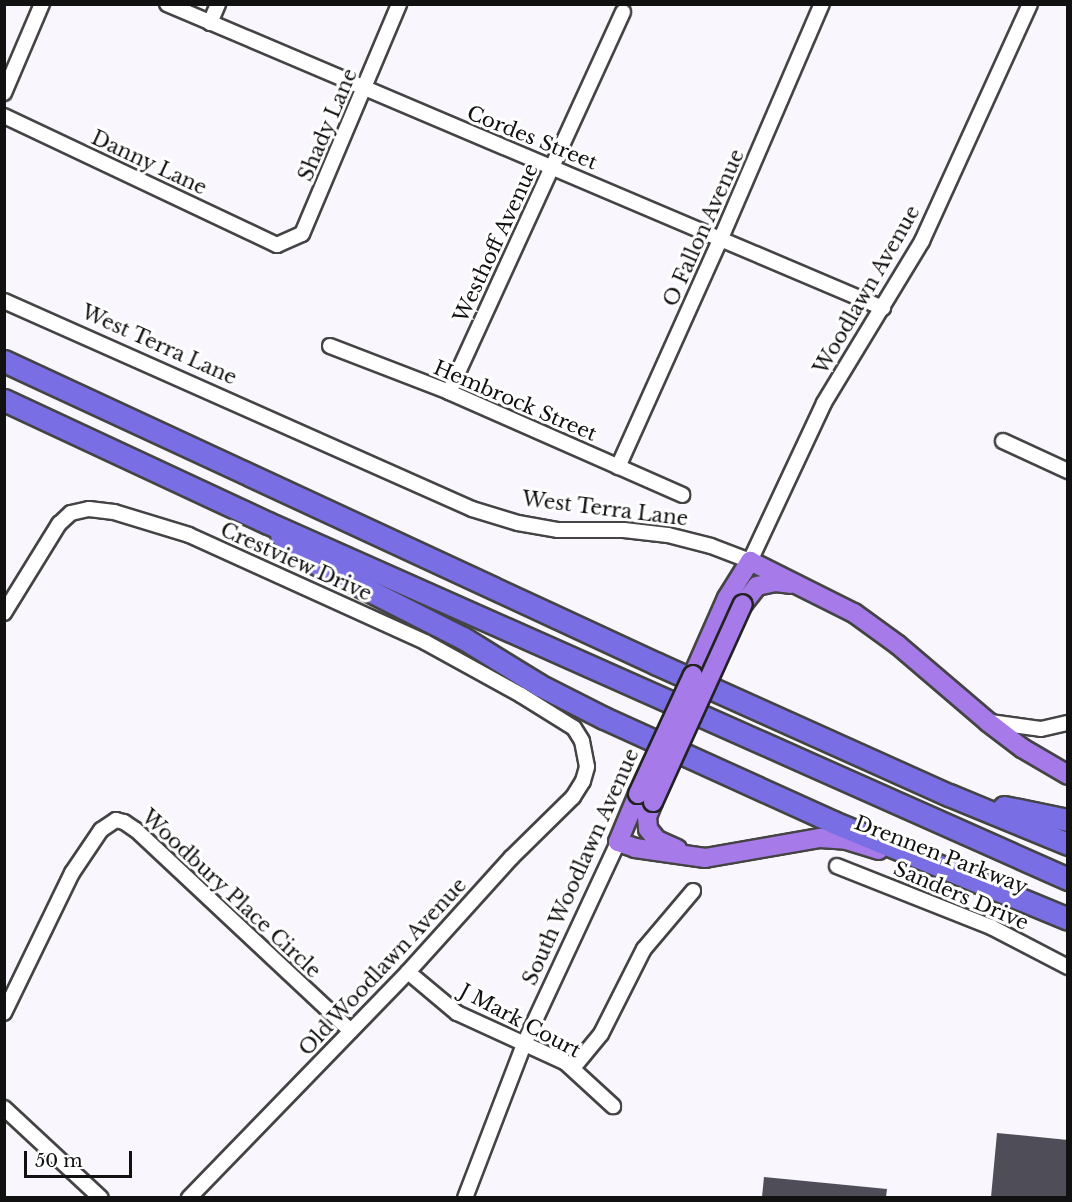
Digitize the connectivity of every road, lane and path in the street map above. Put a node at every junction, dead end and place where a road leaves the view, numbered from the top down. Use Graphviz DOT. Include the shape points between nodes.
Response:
graph roads {
  1 [pos="42,4"];
  2 [pos="167,4"];
  3 [pos="218,4"];
  4 [pos="399,4"];
  5 [pos="822,4"];
  6 [pos="1029,4"];
  7 [pos="623,12"];
  8 [pos="210,23"];
  9 [pos="363,89"];
  10 [pos="4,93"];
  11 [pos="4,117"];
  12 [pos="552,167"];
  13 [pos="721,237"];
  14 [pos="277,245"];
  15 [pos="4,301"];
  16 [pos="883,308"];
  17 [pos="330,346"];
  18 [pos="4,361"];
  19 [pos="449,392"];
  20 [pos="4,400"];
  21 [pos="1003,441"];
  22 [pos="618,467"];
  23 [pos="1068,471"];
  24 [pos="681,495"];
  25 [pos="268,523"];
  26 [pos="750,561"];
  27 [pos="801,585"];
  28 [pos="735,601"];
  29 [pos="4,612"];
  30 [pos="988,722"];
  31 [pos="1068,723"];
  32 [pos="586,753"];
  33 [pos="1066,770"];
  34 [pos="949,795"];
  35 [pos="645,798"];
  36 [pos="1068,820"];
  37 [pos="618,842"];
  38 [pos="1068,844"];
  39 [pos="705,858"];
  40 [pos="837,866"];
  41 [pos="1068,879"];
  42 [pos="693,891"];
  43 [pos="1068,919"];
  44 [pos="1068,930"];
  45 [pos="1068,967"];
  46 [pos="408,972"];
  47 [pos="4,1013"];
  48 [pos="351,1031"];
  49 [pos="524,1044"];
  50 [pos="573,1068"];
  51 [pos="613,1106"];
  52 [pos="4,1108"];
  53 [pos="101,1197"];
  54 [pos="189,1197"];
  55 [pos="465,1197"];
  1 -- 10 [label="street"];
  2 -- 8 [label="street, Cordes Street"];
  3 -- 8 [label="street"];
  4 -- 9 [label="street, Shady Lane"];
  5 -- 13 [label="street, O Fallon Avenue"];
  6 -- 16 [label="street, Woodlawn Avenue" via="922,241"];
  7 -- 12 [label="street, Westhoff Avenue"];
  8 -- 9 [label="street, Cordes Street"];
  9 -- 12 [label="street, Cordes Street"];
  9 -- 14 [label="street, Shady Lane" via="302,234"];
  11 -- 14 [label="street, Danny Lane"];
  12 -- 13 [label="street, Cordes Street"];
  12 -- 19 [label="street, Westhoff Avenue"];
  13 -- 16 [label="street, Cordes Street"];
  13 -- 22 [label="street, O Fallon Avenue"];
  15 -- 26 [label="street, West Terra Lane" via="472,509 558,530 668,535"];
  16 -- 26 [label="street, Woodlawn Avenue" via="824,403"];
  17 -- 19 [label="street, Hembrock Street"];
  18 -- 34 [label="highway"];
  19 -- 22 [label="street, Hembrock Street"];
  20 -- 25 [label="highway"];
  21 -- 23 [label="street"];
  22 -- 24 [label="street, Hembrock Street"];
  25 -- 41 [label="highway"];
  25 -- 43 [label="highway" via="305,558 463,638 539,685 604,718 843,826"];
  26 -- 27 [label="main road, West Terra Lane"];
  26 -- 28 [label="main road, South Woodlawn Avenue"];
  27 -- 28 [label="main road" via="764,583"];
  27 -- 30 [label="main road, West Terra Lane" via="854,613 880,632"];
  28 -- 35 [label="main road, South Woodlawn Avenue, bridge"];
  29 -- 32 [label="street, Crestview Drive" via="59,524 71,513 89,509 114,512 189,535 451,655 574,728"];
  30 -- 31 [label="street" via="1041,729"];
  30 -- 33 [label="main road, West Terra Lane" via="1022,748"];
  32 -- 46 [label="street, Old Woodlawn Avenue" via="583,781 573,797 511,858"];
  34 -- 36 [label="highway"];
  34 -- 38 [label="highway"];
  35 -- 37 [label="main road, South Woodlawn Avenue"];
  35 -- 39 [label="main road" via="648,829 657,840"];
  37 -- 39 [label="main road, Drennen Parkway"];
  37 -- 49 [label="street, South Woodlawn Avenue"];
  39 -- 44 [label="main road, Drennen Parkway" via="802,840 846,840"];
  40 -- 45 [label="street, Sanders Drive" via="991,927"];
  42 -- 50 [label="street" via="644,949 601,1034"];
  46 -- 48 [label="street, Old Woodlawn Avenue"];
  46 -- 49 [label="street, J Mark Court" via="457,1013"];
  47 -- 48 [label="street, Woodbury Place Circle" via="72,873 101,830 116,820 136,830"];
  48 -- 54 [label="street, Old Woodlawn Avenue"];
  49 -- 50 [label="street, J Mark Court"];
  49 -- 55 [label="street, South Woodlawn Avenue"];
  50 -- 51 [label="street, J Mark Court"];
  52 -- 53 [label="street"];
}
